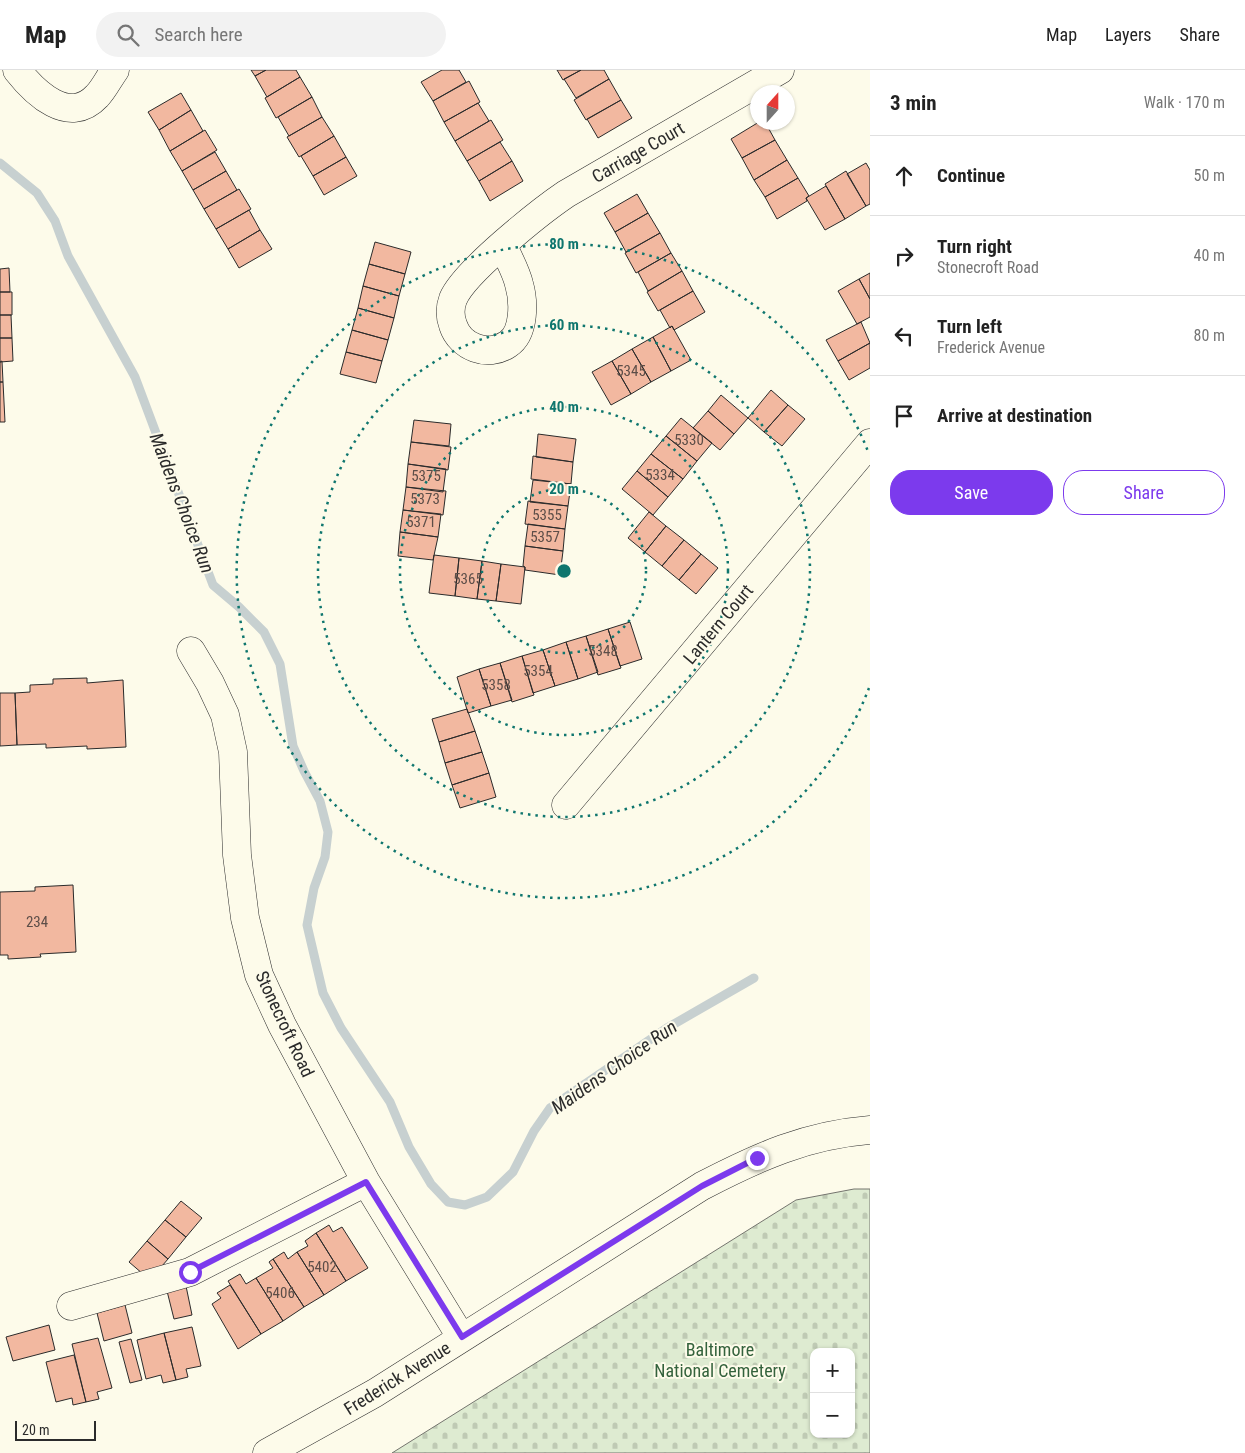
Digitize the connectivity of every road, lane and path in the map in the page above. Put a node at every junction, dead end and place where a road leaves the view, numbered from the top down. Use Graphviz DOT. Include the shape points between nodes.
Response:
graph roads {
  1 [pos="17,70"];
  2 [pos="114,70"];
  3 [pos="780,70"];
  4 [pos="503,245"];
  5 [pos="870,443"];
  6 [pos="192,651"];
  7 [pos="566,805"];
  8 [pos="870,1130"];
  9 [pos="366,1182"];
  10 [pos="71,1306"];
  11 [pos="462,1337"];
  12 [pos="268,1453"];
  1 -- 2 [label="street" via="30,87 50,102 63,108 81,108 97,97"];
  3 -- 4 [label="street, Carriage Court" via="566,194 538,213"];
  5 -- 7 [label="street, Lantern Court"];
  6 -- 9 [label="street, Stonecroft Road" via="224,715 233,752 237,855 245,918 259,975 282,1025"];
  8 -- 11 [label="street, Frederick Avenue" via="802,1142 749,1162 702,1186"];
  9 -- 10 [label="street" via="190,1272"];
  9 -- 11 [label="street, Stonecroft Road"];
  11 -- 12 [label="street, Frederick Avenue" via="375,1393"];
}
